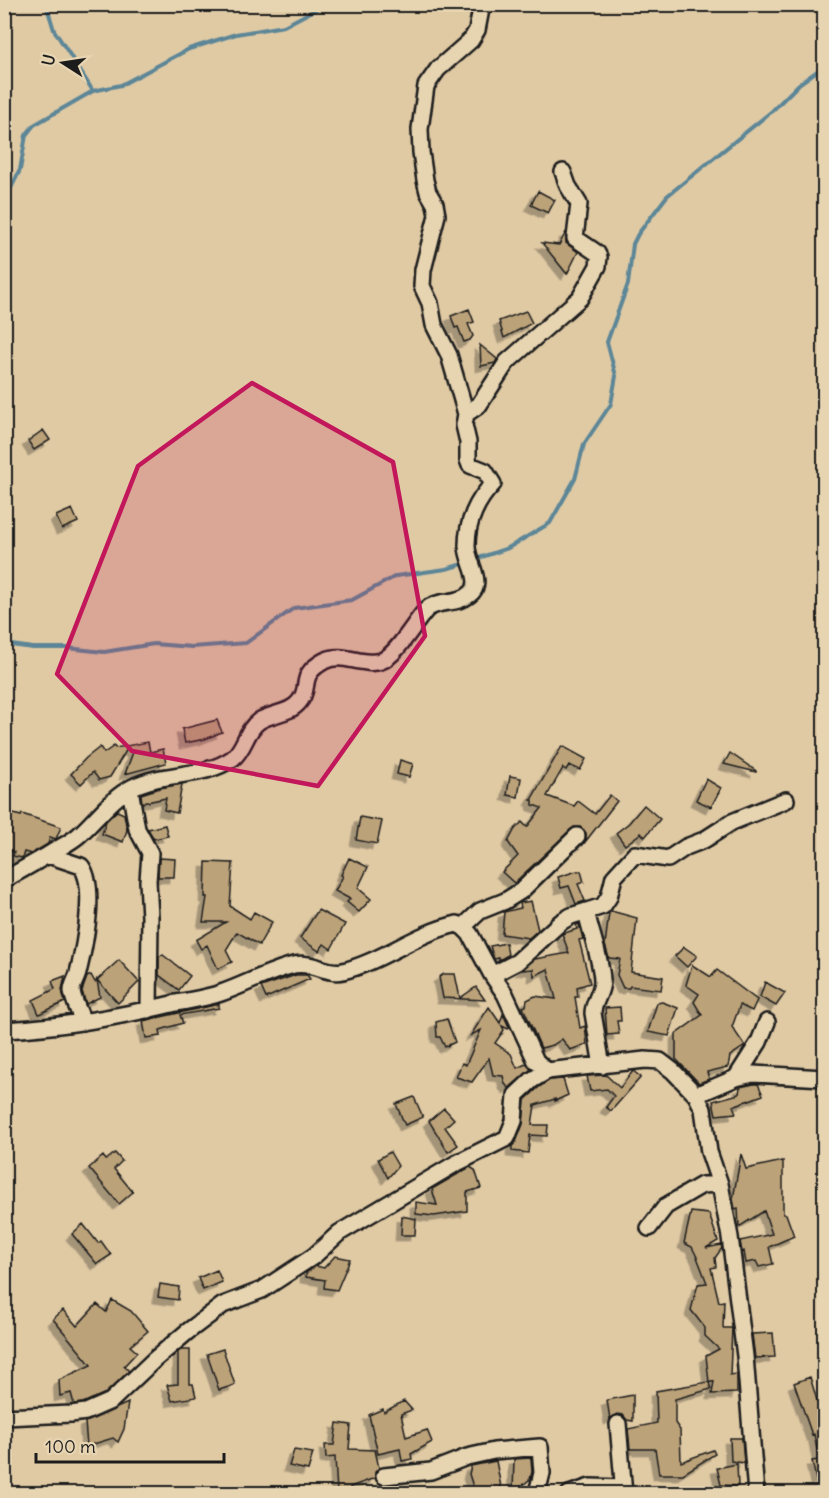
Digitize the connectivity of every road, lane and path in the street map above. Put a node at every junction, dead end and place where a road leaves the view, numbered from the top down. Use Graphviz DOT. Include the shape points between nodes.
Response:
graph roads {
  1 [pos="482,4"];
  2 [pos="563,172"];
  3 [pos="466,414"];
  4 [pos="130,789"];
  5 [pos="786,800"];
  6 [pos="577,836"];
  7 [pos="48,855"];
  8 [pos="4,880"];
  9 [pos="586,911"];
  10 [pos="464,927"];
  11 [pos="492,975"];
  12 [pos="149,1010"];
  13 [pos="82,1022"];
  14 [pos="767,1022"];
  15 [pos="4,1029"];
  16 [pos="602,1066"];
  17 [pos="547,1071"];
  18 [pos="736,1078"];
  19 [pos="825,1078"];
  20 [pos="696,1095"];
  21 [pos="720,1184"];
  22 [pos="649,1227"];
  23 [pos="4,1417"];
  24 [pos="618,1424"];
  25 [pos="384,1476"];
  26 [pos="624,1491"];
  27 [pos="541,1494"];
  28 [pos="569,1494"];
  29 [pos="756,1494"];
  1 -- 3 [label="street" via="471,40 438,69 426,86 420,129 425,180 437,215 422,286 434,325 449,355"];
  2 -- 3 [label="street" via="579,204 575,238 597,253 598,266 580,298 507,362 479,405"];
  3 -- 4 [label="street" via="470,465 485,471 493,481 478,502 466,545 477,582 470,595 428,608 385,660 365,663 335,657 313,668 306,677 300,701 291,709 258,722 242,750 231,759 210,769"];
  4 -- 7 [label="street" via="78,836"];
  4 -- 12 [label="street" via="137,829 150,853"];
  5 -- 9 [label="street" via="732,822 668,859 634,854 614,877 607,902"];
  6 -- 10 [label="street" via="521,891 480,911"];
  7 -- 8 [label="street"];
  7 -- 13 [label="street" via="81,866 86,878 86,929 72,990"];
  9 -- 11 [label="street" via="561,922 517,962"];
  9 -- 16 [label="street" via="602,980 593,1013"];
  10 -- 11 [label="street"];
  10 -- 12 [label="street" via="446,927 341,972 311,964 295,965 220,993"];
  11 -- 17 [label="street" via="536,1061"];
  12 -- 13 [label="street"];
  13 -- 15 [label="street"];
  14 -- 18 [label="street"];
  16 -- 17 [label="street"];
  16 -- 20 [label="street" via="660,1061"];
  17 -- 23 [label="street" via="516,1095 507,1138 454,1164 339,1233 307,1261 262,1290 224,1305 154,1360 111,1401 86,1412"];
  18 -- 19 [label="street" via="765,1073"];
  18 -- 20 [label="street"];
  20 -- 21 [label="street" via="704,1109 709,1152"];
  21 -- 22 [label="street" via="702,1185 666,1206"];
  21 -- 29 [label="street" via="740,1304"];
  24 -- 26 [label="street"];
  25 -- 27 [label="street" via="431,1471 494,1451 540,1448"];
  26 -- 28 [label="street" via="590,1487"];
}
